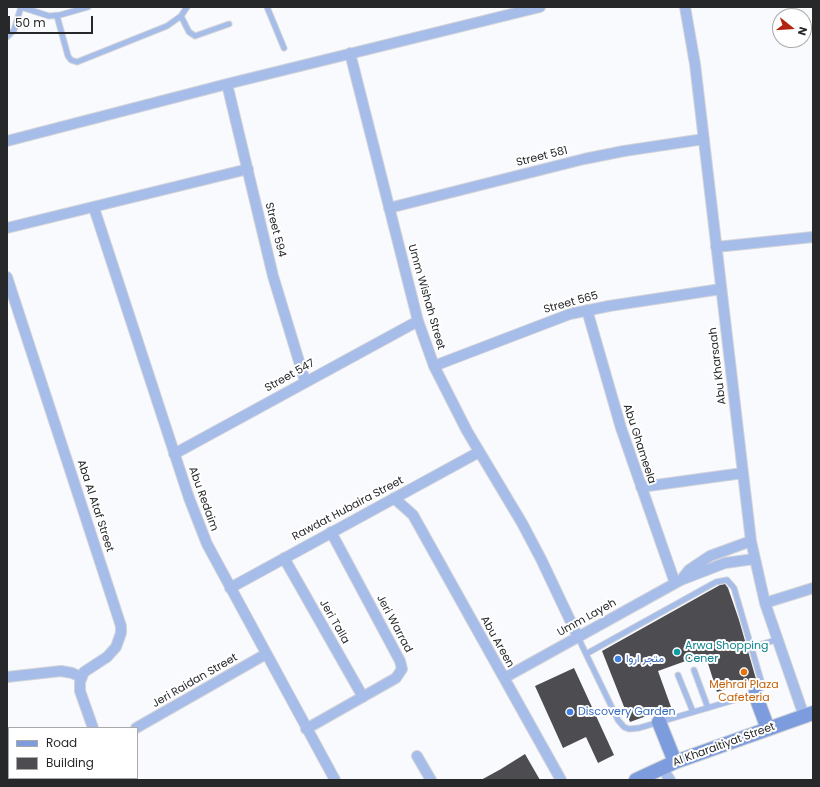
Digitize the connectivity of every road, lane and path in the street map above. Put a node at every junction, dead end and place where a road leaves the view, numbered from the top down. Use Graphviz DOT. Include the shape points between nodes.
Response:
graph roads {
  1 [pos="21,7"];
  2 [pos="88,7"];
  3 [pos="187,7"];
  4 [pos="268,7"];
  5 [pos="540,7"];
  6 [pos="686,7"];
  7 [pos="57,16"];
  8 [pos="180,16"];
  9 [pos="229,24"];
  10 [pos="7,37"];
  11 [pos="284,48"];
  12 [pos="350,53"];
  13 [pos="227,84"];
  14 [pos="704,139"];
  15 [pos="7,141"];
  16 [pos="248,169"];
  17 [pos="94,208"];
  18 [pos="389,208"];
  19 [pos="7,228"];
  20 [pos="813,237"];
  21 [pos="716,247"];
  22 [pos="7,278"];
  23 [pos="721,289"];
  24 [pos="587,310"];
  25 [pos="418,321"];
  26 [pos="434,366"];
  27 [pos="304,381"];
  28 [pos="479,452"];
  29 [pos="174,454"];
  30 [pos="743,473"];
  31 [pos="641,487"];
  32 [pos="408,490"];
  33 [pos="394,498"];
  34 [pos="413,515"];
  35 [pos="331,532"];
  36 [pos="751,541"];
  37 [pos="284,558"];
  38 [pos="754,559"];
  39 [pos="678,581"];
  40 [pos="230,588"];
  41 [pos="813,588"];
  42 [pos="765,603"];
  43 [pos="578,637"];
  44 [pos="776,640"];
  45 [pos="752,647"];
  46 [pos="266,654"];
  47 [pos="586,654"];
  48 [pos="694,670"];
  49 [pos="678,675"];
  50 [pos="7,677"];
  51 [pos="81,677"];
  52 [pos="504,678"];
  53 [pos="755,694"];
  54 [pos="363,697"];
  55 [pos="708,708"];
  56 [pos="693,712"];
  57 [pos="808,715"];
  58 [pos="659,722"];
  59 [pos="93,727"];
  60 [pos="138,727"];
  61 [pos="306,729"];
  62 [pos="768,729"];
  63 [pos="417,756"];
  64 [pos="669,765"];
  65 [pos="335,780"];
  66 [pos="431,780"];
  67 [pos="561,780"];
  68 [pos="636,780"];
  69 [pos="670,780"];
  1 -- 7 [label="lane" via="43,15"];
  1 -- 10 [label="lane" via="14,30"];
  2 -- 7 [label="lane"];
  3 -- 8 [label="lane"];
  4 -- 11 [label="lane"];
  5 -- 12 [label="street"];
  6 -- 14 [label="street, Abu Kharsaah"];
  7 -- 8 [label="lane" via="68,56 77,62 167,26"];
  8 -- 9 [label="lane" via="189,32 195,36"];
  12 -- 13 [label="street"];
  12 -- 18 [label="street, Umm Wishah Street"];
  13 -- 15 [label="street"];
  13 -- 16 [label="street, Street 594"];
  14 -- 18 [label="street, Street 581" via="637,148 584,159"];
  14 -- 21 [label="street, Abu Kharsaah"];
  16 -- 17 [label="street"];
  16 -- 27 [label="street, Street 594" via="273,276"];
  17 -- 19 [label="street"];
  17 -- 29 [label="street, Abu Redaim"];
  18 -- 25 [label="street, Umm Wishah Street"];
  20 -- 21 [label="street"];
  21 -- 23 [label="street, Abu Kharsaah"];
  22 -- 51 [label="street, Aba Al Ataf Street" via="121,626 119,640 112,653 84,672"];
  23 -- 24 [label="street, Street 565"];
  23 -- 30 [label="street, Abu Kharsaah"];
  24 -- 26 [label="street, Street 565" via="554,319"];
  24 -- 31 [label="street, Abu Ghameela"];
  25 -- 26 [label="street, Umm Wishah Street"];
  25 -- 27 [label="street, Street 547"];
  26 -- 28 [label="street, Umm Wishah Street"];
  27 -- 29 [label="street, Street 547"];
  28 -- 32 [label="street, Rawdat Hubaira Street"];
  28 -- 43 [label="street, Umm Wishah Street" via="532,541"];
  29 -- 40 [label="street, Abu Redaim" via="198,521"];
  30 -- 31 [label="street"];
  30 -- 36 [label="street, Abu Kharsaah"];
  31 -- 39 [label="street, Abu Ghameela"];
  32 -- 33 [label="street, Rawdat Hubaira Street"];
  32 -- 34 [label="street, Abu Areen"];
  33 -- 34 [label="street, Abu Areen"];
  33 -- 35 [label="street, Rawdat Hubaira Street"];
  34 -- 52 [label="street, Abu Areen"];
  35 -- 37 [label="street, Rawdat Hubaira Street"];
  35 -- 54 [label="street, Jeri Warrad" via="402,665 401,672 396,678"];
  36 -- 38 [label="street, Abu Kharsaah"];
  36 -- 39 [label="street, Umm Layeh" via="710,556"];
  37 -- 40 [label="street, Rawdat Hubaira Street"];
  37 -- 54 [label="street, Jeri Talla"];
  38 -- 39 [label="street, Umm Layeh" via="725,563"];
  38 -- 42 [label="street, Abu Kharsaah"];
  39 -- 43 [label="street, Umm Layeh"];
  40 -- 46 [label="street, Abu Redaim"];
  41 -- 42 [label="street"];
  42 -- 44 [label="street, Abu Kharsaah"];
  43 -- 47 [label="lane"];
  43 -- 52 [label="street, Umm Layeh"];
  44 -- 45 [label="lane"];
  44 -- 57 [label="street, Abu Kharsaah"];
  45 -- 47 [label="lane" via="733,584 723,580"];
  45 -- 53 [label="lane" via="762,680 762,687"];
  46 -- 60 [label="street, Jeri Raidan Street"];
  46 -- 61 [label="street, Abu Redaim"];
  47 -- 58 [label="lane" via="621,724 634,729"];
  48 -- 55 [label="lane"];
  49 -- 56 [label="lane"];
  50 -- 51 [label="street" via="61,671 72,672"];
  51 -- 59 [label="street" via="80,691"];
  52 -- 67 [label="street, Abu Areen"];
  53 -- 55 [label="lane"];
  53 -- 62 [label="street"];
  54 -- 61 [label="street, Jeri Warrad"];
  55 -- 56 [label="lane"];
  56 -- 58 [label="lane"];
  57 -- 62 [label="street, Al Kharaitiyat Street"];
  58 -- 64 [label="street"];
  61 -- 65 [label="street, Abu Redaim"];
  62 -- 64 [label="street, Al Kharaitiyat Street"];
  63 -- 66 [label="street"];
  64 -- 68 [label="street, Al Kharaitiyat Street"];
  64 -- 69 [label="street"];
}
